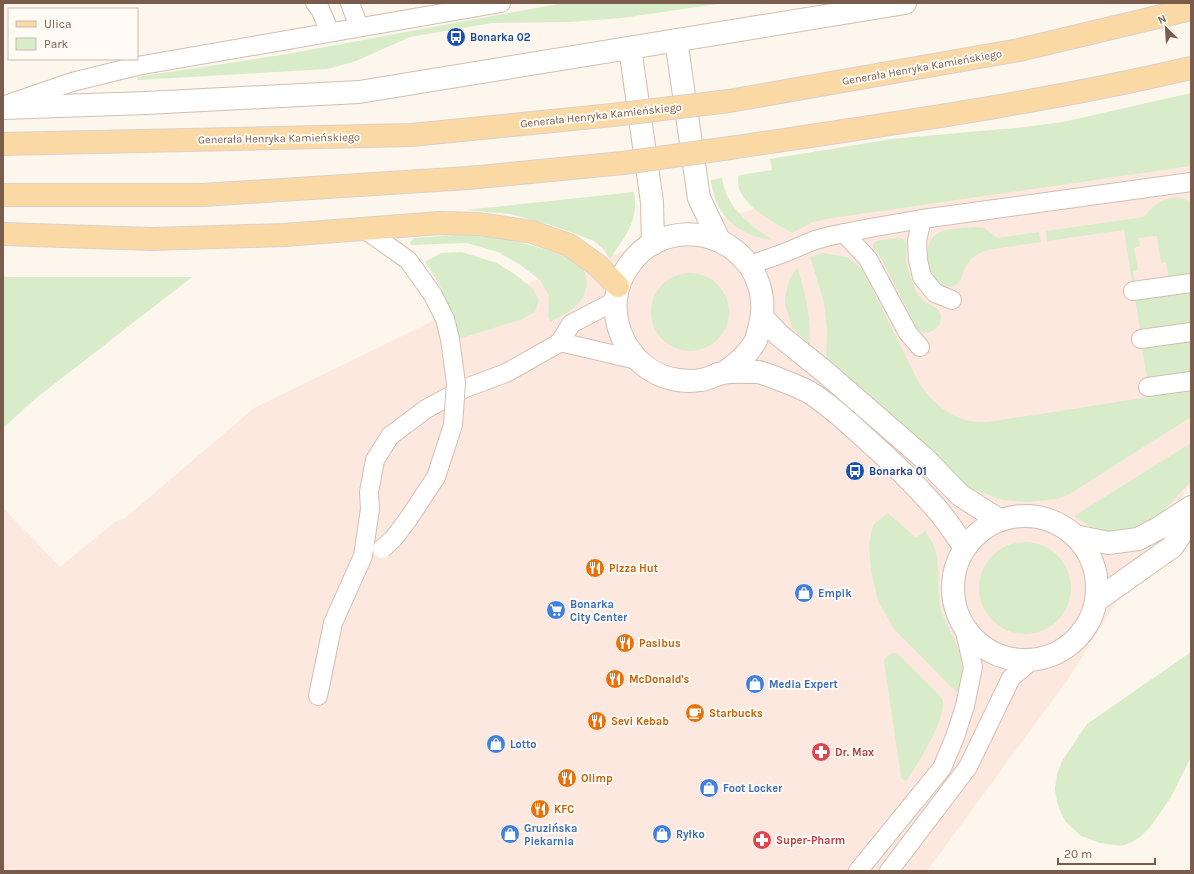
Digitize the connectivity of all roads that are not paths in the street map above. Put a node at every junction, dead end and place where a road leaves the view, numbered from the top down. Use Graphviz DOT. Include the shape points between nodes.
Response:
graph roads {
  1 [pos="315,3"];
  2 [pos="350,3"];
  3 [pos="500,3"];
  4 [pos="905,3"];
  5 [pos="1191,9"];
  6 [pos="359,27"];
  7 [pos="330,32"];
  8 [pos="676,40"];
  9 [pos="630,48"];
  10 [pos="1191,68"];
  11 [pos="3,107"];
  12 [pos="3,144"];
  13 [pos="1191,182"];
  14 [pos="3,195"];
  15 [pos="922,219"];
  16 [pos="364,229"];
  17 [pos="844,233"];
  18 [pos="3,234"];
  19 [pos="719,240"];
  20 [pos="653,244"];
  21 [pos="750,265"];
  22 [pos="1191,282"];
  23 [pos="1133,291"];
  24 [pos="617,294"];
  25 [pos="952,300"];
  26 [pos="762,317"];
  27 [pos="1191,332"];
  28 [pos="1140,339"];
  29 [pos="560,342"];
  30 [pos="920,347"];
  31 [pos="637,360"];
  32 [pos="724,373"];
  33 [pos="1191,381"];
  34 [pos="1148,387"];
  35 [pos="1191,507"];
  36 [pos="1000,520"];
  37 [pos="1191,520"];
  38 [pos="1075,536"];
  39 [pos="965,547"];
  40 [pos="382,549"];
  41 [pos="1097,600"];
  42 [pos="964,627"];
  43 [pos="1031,661"];
  44 [pos="318,696"];
  45 [pos="942,768"];
  46 [pos="938,806"];
  47 [pos="858,871"];
  48 [pos="890,871"];
  1 -- 7 [label="lane"];
  2 -- 6 [label="lane"];
  3 -- 6 [label="lane"];
  4 -- 8 [label="street"];
  5 -- 12 [label="main road, Generała Henryka Kamieńskiego, bridge" via="1019,50 729,101 613,115 411,135"];
  6 -- 7 [label="lane"];
  7 -- 11 [label="lane" via="105,73"];
  8 -- 9 [label="street"];
  8 -- 19 [label="street" via="699,198"];
  9 -- 11 [label="street" via="359,92 146,103"];
  9 -- 20 [label="street" via="652,202"];
  10 -- 14 [label="main road, bridge" via="985,109 623,163 468,178 203,195"];
  13 -- 15 [label="lane"];
  15 -- 17 [label="lane"];
  15 -- 25 [label="lane" via="917,241 922,277 935,293"];
  16 -- 18 [label="main road" via="284,235 152,239"];
  16 -- 24 [label="main road" via="440,223 479,224 532,232 569,245 597,264"];
  16 -- 40 [label="lane, bridge" via="408,260 428,285 445,319 456,383 453,425 436,477 409,518"];
  17 -- 21 [label="lane" via="815,240"];
  17 -- 30 [label="lane" via="868,259 908,333"];
  19 -- 20 [label="street" via="697,234 674,236"];
  19 -- 21 [label="street" via="736,250"];
  20 -- 24 [label="street" via="638,255 626,269"];
  21 -- 26 [label="street" via="763,299"];
  22 -- 23 [label="lane"];
  24 -- 29 [label="lane" via="571,324"];
  24 -- 31 [label="street" via="617,323 624,343"];
  26 -- 32 [label="street" via="756,340 742,359"];
  26 -- 36 [label="street" via="779,335 924,458 960,495"];
  27 -- 28 [label="lane"];
  29 -- 31 [label="lane"];
  29 -- 44 [label="lane" via="506,373 463,389 426,409 390,436 374,460 363,556 333,623"];
  31 -- 32 [label="street" via="656,374 678,380 702,380"];
  32 -- 39 [label="street" via="760,372 808,392 846,420 888,458 936,508"];
  33 -- 34 [label="lane"];
  35 -- 38 [label="street" via="1138,539 1108,543"];
  36 -- 38 [label="street" via="1016,516 1033,516 1063,526"];
  36 -- 39 [label="street" via="980,531"];
  37 -- 41 [label="street" via="1172,547"];
  38 -- 41 [label="street" via="1089,554 1097,576"];
  39 -- 42 [label="street" via="956,566 952,587 955,608"];
  41 -- 43 [label="street" via="1089,622 1074,641 1054,654"];
  42 -- 43 [label="street" via="976,642 993,654 1012,660"];
  42 -- 45 [label="lane" via="973,667 965,706"];
  43 -- 46 [label="lane" via="1011,678 968,767"];
  45 -- 46 [label="lane"];
  45 -- 47 [label="lane"];
  46 -- 48 [label="lane"];
}
